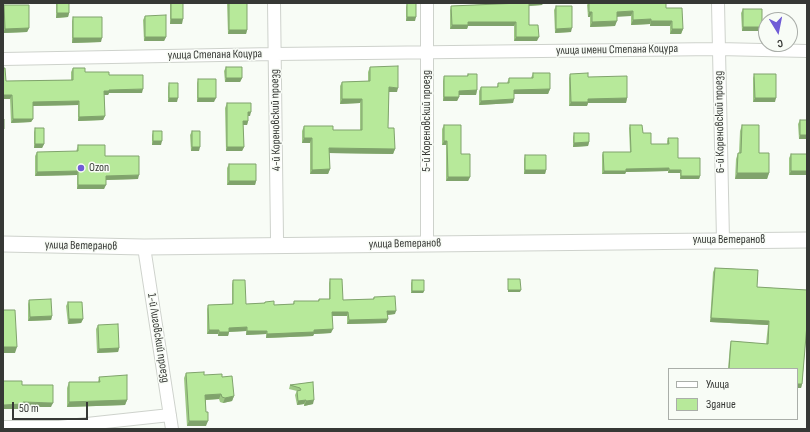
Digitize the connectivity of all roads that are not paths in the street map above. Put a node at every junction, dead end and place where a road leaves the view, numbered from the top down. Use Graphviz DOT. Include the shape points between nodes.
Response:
graph roads {
  1 [pos="274,3"];
  2 [pos="426,3"];
  3 [pos="718,3"];
  4 [pos="718,49"];
  5 [pos="807,51"];
  6 [pos="427,53"];
  7 [pos="275,54"];
  8 [pos="3,59"];
  9 [pos="807,236"];
  10 [pos="277,238"];
  11 [pos="723,238"];
  12 [pos="427,239"];
  13 [pos="807,240"];
  14 [pos="3,241"];
  15 [pos="3,244"];
  16 [pos="144,247"];
  17 [pos="170,415"];
  18 [pos="3,427"];
  19 [pos="172,429"];
  1 -- 7 [label="street, 4-й Кореновский проезд"];
  2 -- 6 [label="street, 5-й Кореновский проезд"];
  3 -- 4 [label="street, 6-й Кореновский проезд"];
  4 -- 5 [label="street, улица имени Степана Коцура"];
  4 -- 6 [label="street, улица имени Степана Коцура"];
  4 -- 11 [label="street, 6-й Кореновский проезд"];
  6 -- 7 [label="street, улица Степана Коцура"];
  6 -- 12 [label="street, 5-й Кореновский проезд"];
  7 -- 8 [label="street, улица Степана Коцура"];
  7 -- 10 [label="street, 4-й Кореновский проезд"];
  9 -- 11 [label="street, улица Ветеранов"];
  10 -- 12 [label="street, улица Ветеранов"];
  10 -- 14 [label="street, улица Ветеранов"];
  11 -- 12 [label="street, улица Ветеранов"];
  11 -- 13 [label="street, улица Ветеранов"];
  11 -- 16 [label="street, улица Ветеранов"];
  15 -- 16 [label="street, улица Ветеранов"];
  16 -- 17 [label="street, 1-й Лиговский проезд"];
  17 -- 18 [label="street" via="60,427"];
  17 -- 19 [label="street, 1-й Лиговский проезд"];
}
